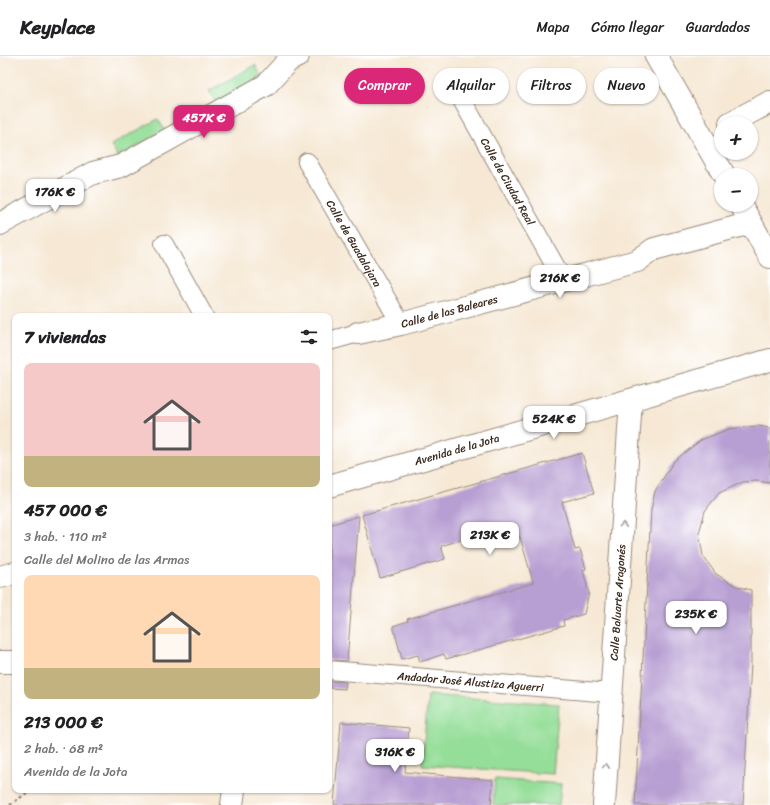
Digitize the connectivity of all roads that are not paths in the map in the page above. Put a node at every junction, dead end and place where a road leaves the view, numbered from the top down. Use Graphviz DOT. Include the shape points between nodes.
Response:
graph roads {
  1 [pos="298,56"];
  2 [pos="656,56"];
  3 [pos="770,102"];
  4 [pos="464,104"];
  5 [pos="743,116"];
  6 [pos="712,132"];
  7 [pos="307,162"];
  8 [pos="722,168"];
  9 [pos="746,214"];
  10 [pos="0,224"];
  11 [pos="164,244"];
  12 [pos="770,257"];
  13 [pos="563,280"];
  14 [pos="202,313"];
  15 [pos="401,324"];
  16 [pos="358,333"];
  17 [pos="332,340"];
  18 [pos="770,360"];
  19 [pos="631,400"];
  20 [pos="332,485"];
  21 [pos="12,574"];
  22 [pos="0,577"];
  23 [pos="0,662"];
  24 [pos="12,662"];
  25 [pos="332,670"];
  26 [pos="611,693"];
  27 [pos="234,793"];
  28 [pos="232,805"];
  29 [pos="604,805"];
  1 -- 10 [label="street" via="288,62 266,85 121,166 93,173"];
  2 -- 6 [label="street"];
  3 -- 5 [label="street"];
  4 -- 13 [label="street, Calle de Ciudad Real"];
  6 -- 8 [label="street"];
  7 -- 15 [label="street, Calle de Guadalajara"];
  9 -- 12 [label="street"];
  9 -- 13 [label="street, Calle de las Baleares" via="654,249 637,262"];
  11 -- 14 [label="street"];
  13 -- 15 [label="street, Calle de las Baleares"];
  15 -- 16 [label="street, Calle de las Baleares"];
  16 -- 17 [label="street, Calle de las Baleares"];
  18 -- 19 [label="street, Avenida de la Jota"];
  19 -- 20 [label="street, Avenida de la Jota"];
  26 -- 19 [label="street, Calle Baluarte Aragonés, one-way"];
  21 -- 22 [label="street"];
  23 -- 24 [label="street"];
  25 -- 26 [label="street, Andador José Alustiza Aguerri"];
  29 -- 26 [label="street, Calle Baluarte Aragonés, one-way"];
  27 -- 28 [label="street"];
}
